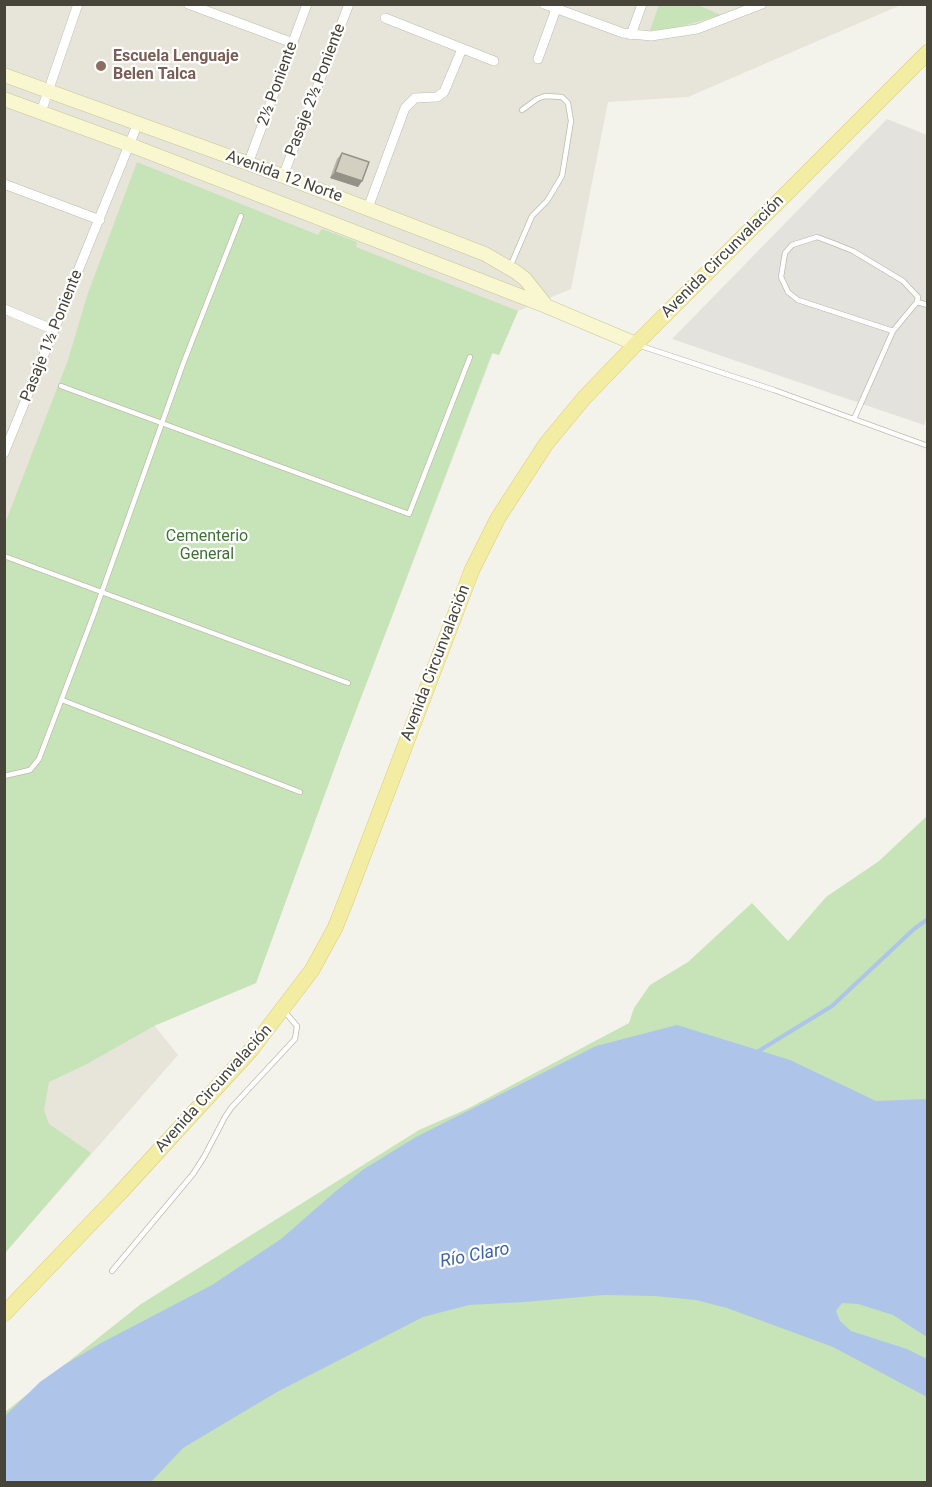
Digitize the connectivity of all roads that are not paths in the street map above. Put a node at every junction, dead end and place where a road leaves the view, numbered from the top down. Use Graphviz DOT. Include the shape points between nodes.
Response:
graph roads {
  1 [pos="78,4"];
  2 [pos="188,4"];
  3 [pos="307,4"];
  4 [pos="349,4"];
  5 [pos="544,4"];
  6 [pos="642,4"];
  7 [pos="762,4"];
  8 [pos="200,7"];
  9 [pos="556,9"];
  10 [pos="568,9"];
  11 [pos="385,18"];
  12 [pos="631,35"];
  13 [pos="292,43"];
  14 [pos="462,49"];
  15 [pos="927,52"];
  16 [pos="538,59"];
  17 [pos="494,61"];
  18 [pos="4,75"];
  19 [pos="50,90"];
  20 [pos="4,99"];
  21 [pos="522,110"];
  22 [pos="41,112"];
  23 [pos="138,123"];
  24 [pos="130,145"];
  25 [pos="249,164"];
  26 [pos="283,176"];
  27 [pos="4,184"];
  28 [pos="368,208"];
  29 [pos="241,216"];
  30 [pos="100,220"];
  31 [pos="411,225"];
  32 [pos="401,250"];
  33 [pos="510,267"];
  34 [pos="917,302"];
  35 [pos="927,305"];
  36 [pos="546,306"];
  37 [pos="4,309"];
  38 [pos="54,330"];
  39 [pos="893,331"];
  40 [pos="636,344"];
  41 [pos="470,357"];
  42 [pos="61,387"];
  43 [pos="854,419"];
  44 [pos="162,424"];
  45 [pos="7,438"];
  46 [pos="927,446"];
  47 [pos="4,453"];
  48 [pos="4,556"];
  49 [pos="102,593"];
  50 [pos="348,683"];
  51 [pos="62,700"];
  52 [pos="4,776"];
  53 [pos="300,792"];
  54 [pos="283,1010"];
  55 [pos="112,1271"];
  56 [pos="7,1307"];
  1 -- 19 [label="street"];
  2 -- 8 [label="street"];
  3 -- 13 [label="street, 2½ Poniente"];
  4 -- 26 [label="street, Pasaje 2½ Poniente"];
  5 -- 9 [label="street"];
  6 -- 12 [label="street"];
  7 -- 12 [label="street" via="697,29"];
  8 -- 13 [label="street"];
  9 -- 10 [label="street"];
  9 -- 16 [label="street"];
  10 -- 12 [label="street"];
  11 -- 14 [label="street"];
  13 -- 25 [label="street, 2½ Poniente"];
  14 -- 17 [label="street"];
  14 -- 28 [label="street" via="444,92 437,97 415,98 405,108"];
  15 -- 40 [label="main road, Avenida Circunvalación"];
  18 -- 19 [label="main road, Avenida 12 Norte"];
  19 -- 22 [label="street"];
  19 -- 23 [label="main road, Avenida 12 Norte"];
  20 -- 22 [label="main road, Avenida 12 Norte"];
  21 -- 33 [label="lane" via="545,96 562,97 568,103 571,121 562,176 532,216"];
  22 -- 24 [label="main road, Avenida 12 Norte"];
  23 -- 24 [label="street, Pasaje 1½ Poniente"];
  23 -- 25 [label="main road, Avenida 12 Norte"];
  24 -- 30 [label="street, Pasaje 1½ Poniente"];
  24 -- 32 [label="main road, Avenida 12 Norte"];
  25 -- 26 [label="main road, Avenida 12 Norte"];
  26 -- 28 [label="main road, Avenida 12 Norte"];
  27 -- 30 [label="street"];
  28 -- 31 [label="main road, Avenida 12 Norte"];
  29 -- 44 [label="lane"];
  30 -- 38 [label="street, Pasaje 1½ Poniente"];
  31 -- 32 [label="main road"];
  31 -- 33 [label="main road, Avenida 12 Norte"];
  32 -- 36 [label="main road, Avenida 12 Norte"];
  33 -- 36 [label="main road, Avenida 12 Norte"];
  34 -- 35 [label="lane"];
  34 -- 39 [label="lane"];
  34 -- 39 [label="lane" via="918,297 903,281 853,251 817,237 792,245 785,253 781,277 788,292 798,300"];
  36 -- 40 [label="main road, Avenida 12 Norte"];
  37 -- 38 [label="street"];
  38 -- 45 [label="street, Pasaje 1½ Poniente"];
  39 -- 43 [label="lane"];
  40 -- 43 [label="lane"];
  40 -- 54 [label="main road, Avenida Circunvalación" via="564,421 528,468 498,518 462,594 335,928 312,970"];
  41 -- 44 [label="lane" via="409,514"];
  42 -- 44 [label="lane"];
  43 -- 46 [label="lane"];
  44 -- 49 [label="lane"];
  45 -- 47 [label="street, Pasaje 1½ Poniente"];
  48 -- 49 [label="lane"];
  49 -- 50 [label="lane"];
  49 -- 51 [label="lane"];
  51 -- 52 [label="lane" via="35,765 30,770"];
  51 -- 53 [label="lane"];
  54 -- 55 [label="lane" via="297,1026 295,1039 231,1108 193,1174"];
  54 -- 56 [label="main road, Avenida Circunvalación" via="120,1193"];
}
